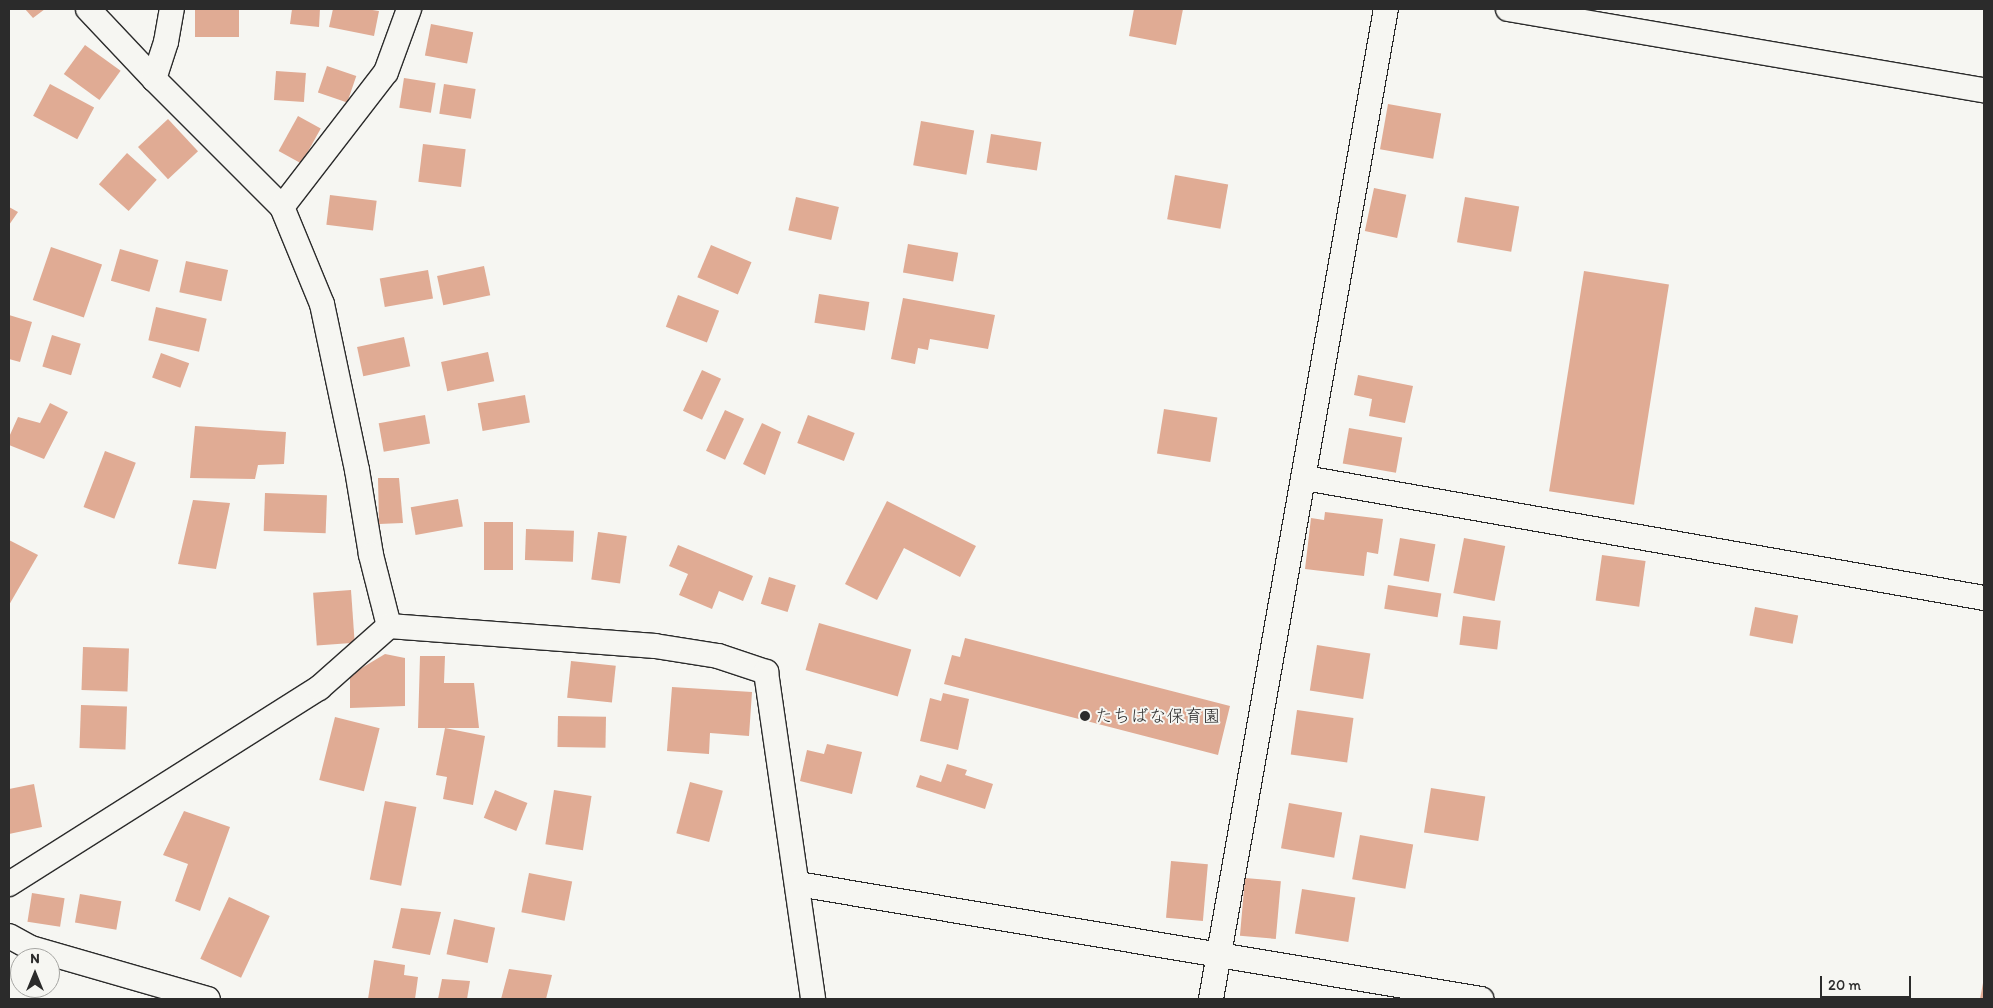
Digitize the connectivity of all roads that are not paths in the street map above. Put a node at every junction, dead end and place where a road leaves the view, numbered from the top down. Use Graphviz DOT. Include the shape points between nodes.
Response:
graph roads {
  1 [pos="88,9"];
  2 [pos="172,9"];
  3 [pos="409,9"];
  4 [pos="1386,9"];
  5 [pos="1508,9"];
  6 [pos="154,79"];
  7 [pos="1984,90"];
  8 [pos="282,206"];
  9 [pos="1305,478"];
  10 [pos="1984,598"];
  11 [pos="389,626"];
  12 [pos="9,884"];
  13 [pos="798,884"];
  14 [pos="9,936"];
  15 [pos="1219,954"];
  16 [pos="208,999"];
  17 [pos="812,999"];
  18 [pos="1211,999"];
  19 [pos="1481,999"];
  1 -- 6 [label="street"];
  2 -- 6 [label="street"];
  3 -- 8 [label="street" via="386,72"];
  4 -- 9 [label="street"];
  5 -- 7 [label="street"];
  6 -- 8 [label="street"];
  8 -- 11 [label="street" via="322,304 357,470 371,555"];
  9 -- 10 [label="street"];
  9 -- 15 [label="street"];
  11 -- 12 [label="street" via="319,688"];
  11 -- 13 [label="street" via="655,646 718,656 766,672"];
  13 -- 15 [label="street"];
  13 -- 17 [label="street"];
  14 -- 16 [label="street" via="31,948"];
  15 -- 18 [label="street"];
  15 -- 19 [label="street"];
}
